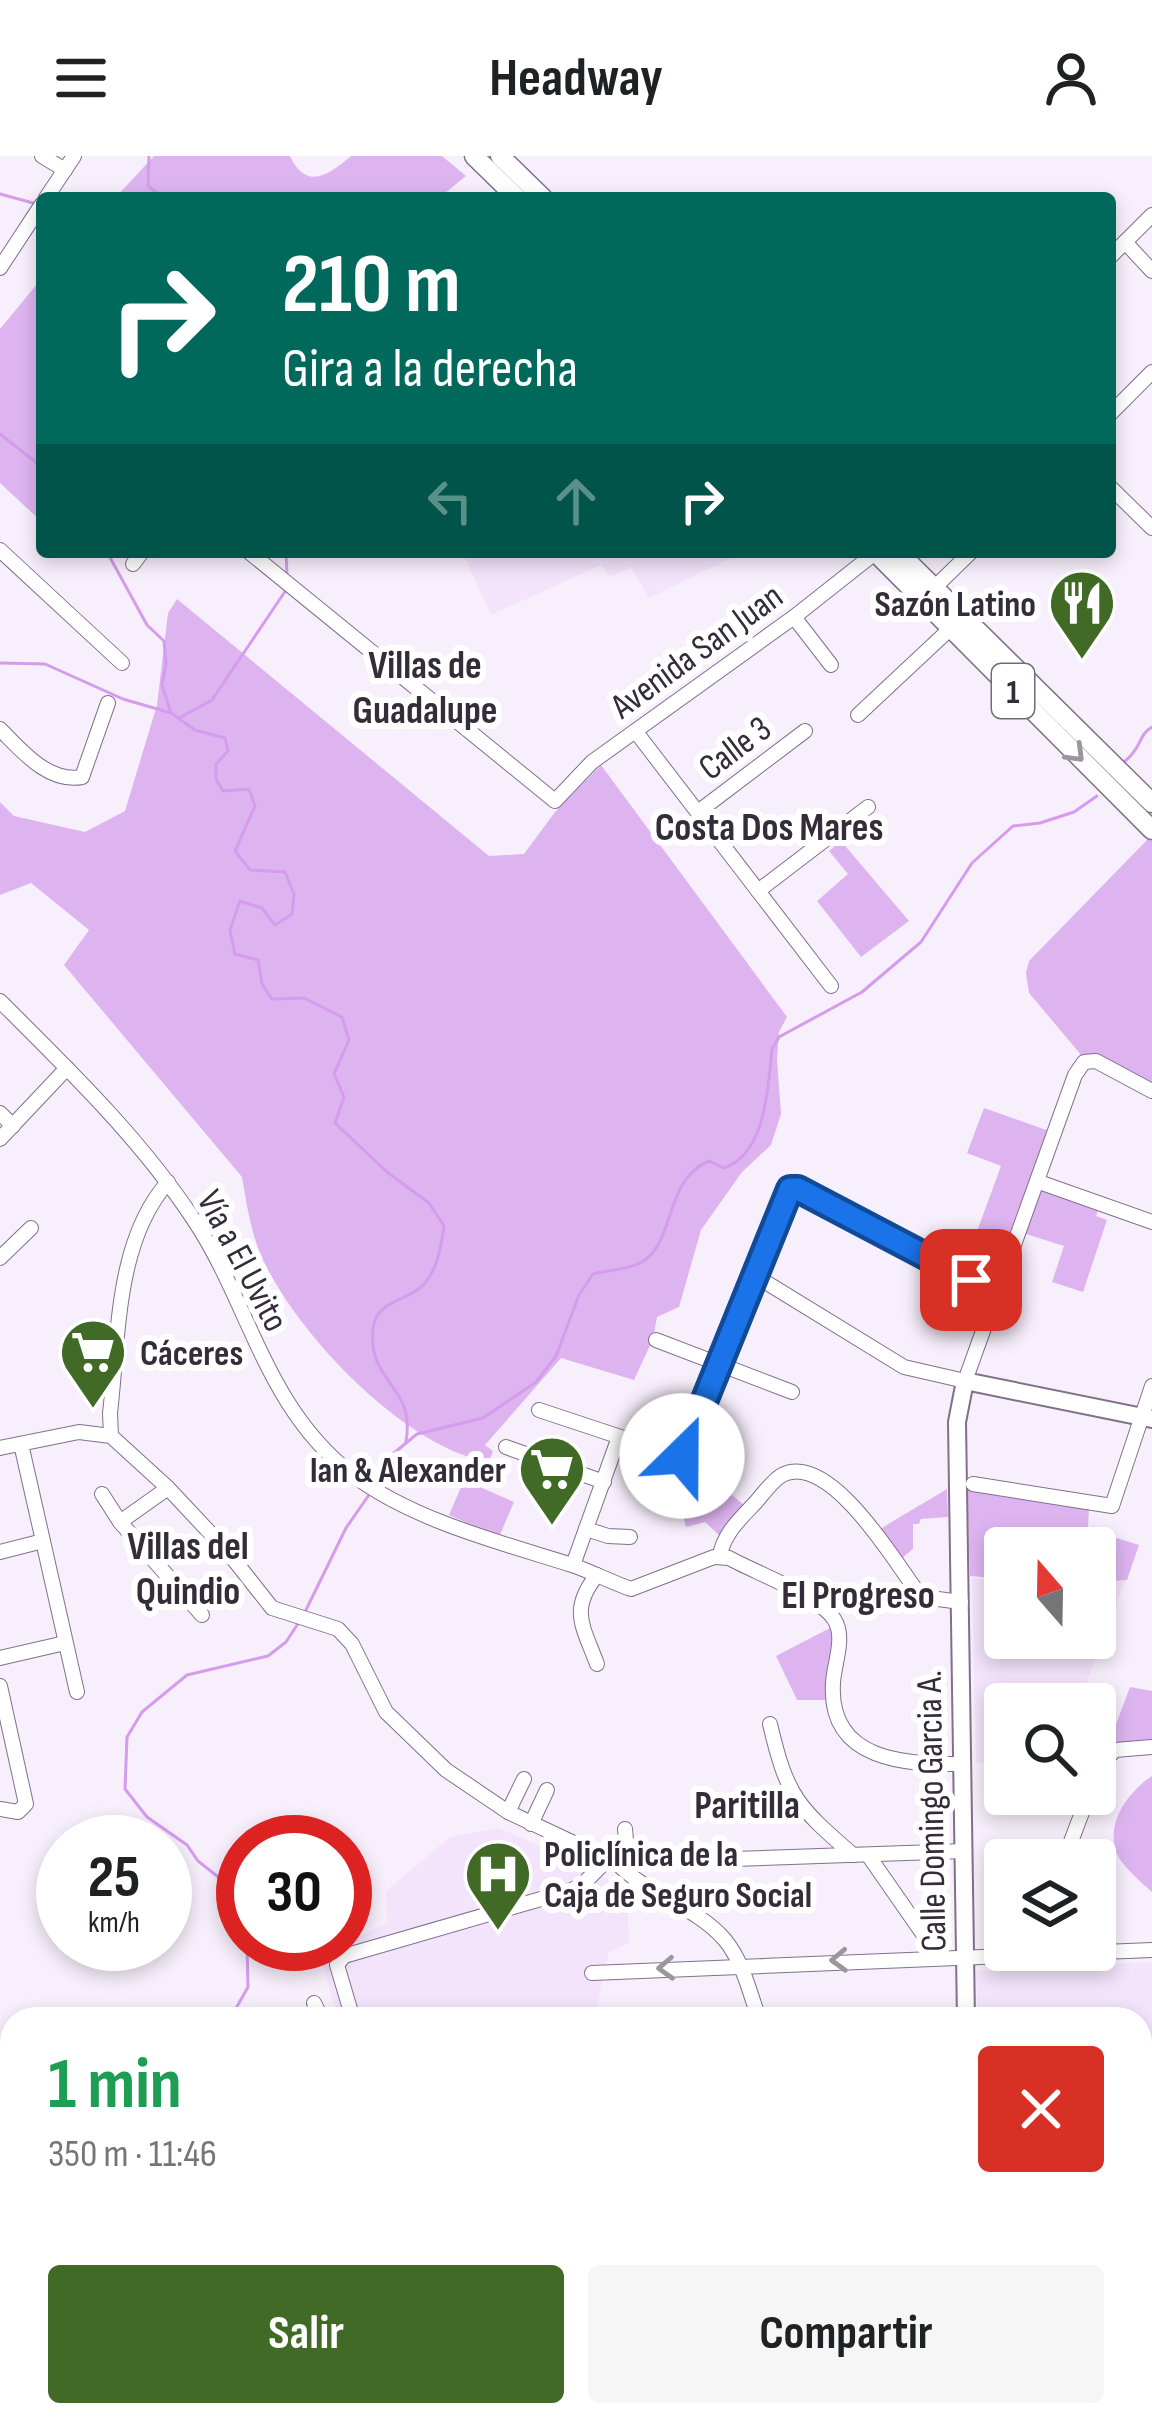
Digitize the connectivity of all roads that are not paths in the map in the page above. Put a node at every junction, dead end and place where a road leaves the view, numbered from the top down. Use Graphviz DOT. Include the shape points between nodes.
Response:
graph roads {
  1 [pos="42,156"];
  2 [pos="74,156"];
  3 [pos="474,156"];
  4 [pos="500,156"];
  5 [pos="64,170"];
  6 [pos="50,192"];
  7 [pos="511,192"];
  8 [pos="536,192"];
  9 [pos="36,213"];
  10 [pos="1152,215"];
  11 [pos="1125,242"];
  12 [pos="1116,250"];
  13 [pos="0,268"];
  14 [pos="1152,271"];
  15 [pos="1152,374"];
  16 [pos="1116,404"];
  17 [pos="1116,493"];
  18 [pos="1152,528"];
  19 [pos="0,550"];
  20 [pos="256,558"];
  21 [pos="879,558"];
  22 [pos="886,558"];
  23 [pos="886,558"];
  24 [pos="964,558"];
  25 [pos="934,588"];
  26 [pos="794,617"];
  27 [pos="951,628"];
  28 [pos="122,662"];
  29 [pos="988,664"];
  30 [pos="831,665"];
  31 [pos="108,703"];
  32 [pos="858,715"];
  33 [pos="0,730"];
  34 [pos="805,731"];
  35 [pos="636,732"];
  36 [pos="1152,803"];
  37 [pos="868,807"];
  38 [pos="698,812"];
  39 [pos="1152,830"];
  40 [pos="758,891"];
  41 [pos="831,986"];
  42 [pos="0,1001"];
  43 [pos="68,1068"];
  44 [pos="1152,1091"];
  45 [pos="0,1113"];
  46 [pos="13,1126"];
  47 [pos="0,1139"];
  48 [pos="168,1182"];
  49 [pos="1039,1182"];
  50 [pos="1152,1222"];
  51 [pos="32,1228"];
  52 [pos="0,1258"];
  53 [pos="754,1275"];
  54 [pos="998,1292"];
  55 [pos="656,1340"];
  56 [pos="719,1363"];
  57 [pos="965,1381"];
  58 [pos="1152,1386"];
  59 [pos="792,1392"];
  60 [pos="539,1410"];
  61 [pos="1146,1418"];
  62 [pos="111,1436"];
  63 [pos="619,1437"];
  64 [pos="22,1444"];
  65 [pos="506,1447"];
  66 [pos="0,1448"];
  67 [pos="604,1482"];
  68 [pos="973,1484"];
  69 [pos="168,1488"];
  70 [pos="102,1494"];
  71 [pos="120,1522"];
  72 [pos="586,1529"];
  73 [pos="630,1537"];
  74 [pos="44,1541"];
  75 [pos="0,1552"];
  76 [pos="720,1556"];
  77 [pos="573,1565"];
  78 [pos="597,1575"];
  79 [pos="962,1602"];
  80 [pos="202,1615"];
  81 [pos="64,1643"];
  82 [pos="0,1658"];
  83 [pos="597,1664"];
  84 [pos="0,1686"];
  85 [pos="77,1692"];
  86 [pos="770,1724"];
  87 [pos="1152,1748"];
  88 [pos="1116,1750"];
  89 [pos="963,1765"];
  90 [pos="524,1779"];
  91 [pos="548,1790"];
  92 [pos="0,1809"];
  93 [pos="508,1812"];
  94 [pos="531,1824"];
  95 [pos="626,1829"];
  96 [pos="964,1851"];
  97 [pos="860,1855"];
  98 [pos="617,1861"];
  99 [pos="1152,1950"];
  100 [pos="1116,1951"];
  101 [pos="984,1954"];
  102 [pos="964,1955"];
  103 [pos="938,1957"];
  104 [pos="740,1964"];
  105 [pos="592,1972"];
  106 [pos="314,2002"];
  107 [pos="316,2007"];
  108 [pos="349,2007"];
  109 [pos="755,2007"];
  110 [pos="966,2007"];
  1 -- 5 [label="street"];
  2 -- 5 [label="street"];
  3 -- 7 [label="highway"];
  4 -- 8 [label="highway"];
  5 -- 6 [label="street"];
  9 -- 13 [label="street"];
  10 -- 11 [label="street"];
  11 -- 12 [label="street"];
  11 -- 14 [label="street"];
  15 -- 16 [label="street"];
  17 -- 18 [label="street"];
  19 -- 28 [label="street"];
  20 -- 35 [label="street, Avenida San Juan" via="556,801 592,762"];
  21 -- 26 [label="street, Avenida San Juan"];
  22 -- 25 [label="highway" via="919,586"];
  23 -- 27 [label="highway, 1"];
  24 -- 25 [label="street"];
  25 -- 29 [label="highway" via="938,604"];
  25 -- 36 [label="highway, 1"];
  26 -- 30 [label="street"];
  26 -- 35 [label="street, Avenida San Juan"];
  27 -- 29 [label="highway, 1"];
  27 -- 32 [label="street"];
  29 -- 39 [label="highway, 1, one-way"];
  31 -- 33 [label="street" via="82,777 74,779 40,768"];
  34 -- 38 [label="street, Calle 3"];
  35 -- 38 [label="street"];
  37 -- 40 [label="street"];
  38 -- 40 [label="street"];
  40 -- 41 [label="street"];
  42 -- 43 [label="street, Vía a El Uvito"];
  43 -- 46 [label="street"];
  43 -- 48 [label="street, Vía a El Uvito"];
  44 -- 49 [label="street, Calle Domingo Garcia A." via="1096,1060 1084,1062"];
  45 -- 46 [label="street"];
  46 -- 47 [label="street"];
  48 -- 62 [label="street" via="133,1242"];
  48 -- 77 [label="street, Vía a El Uvito" via="286,1399 352,1475 497,1545"];
  49 -- 50 [label="street"];
  49 -- 54 [label="street, Calle Domingo Garcia A."];
  51 -- 52 [label="street"];
  53 -- 54 [label="street" via="790,1189 798,1189"];
  53 -- 56 [label="street"];
  53 -- 57 [label="street" via="904,1367"];
  54 -- 57 [label="street, Calle Domingo Garcia A."];
  55 -- 56 [label="street"];
  56 -- 59 [label="street"];
  56 -- 63 [label="street" via="682,1456"];
  57 -- 61 [label="main road"];
  57 -- 79 [label="main road, Calle Domingo Garcia A." via="957,1409"];
  58 -- 61 [label="street"];
  60 -- 63 [label="street"];
  61 -- 68 [label="street" via="1112,1506"];
  62 -- 64 [label="street" via="80,1432"];
  62 -- 69 [label="street"];
  63 -- 67 [label="street"];
  64 -- 66 [label="street"];
  64 -- 74 [label="street"];
  65 -- 67 [label="street"];
  67 -- 72 [label="street"];
  69 -- 71 [label="street"];
  69 -- 93 [label="street" via="272,1608 338,1629 386,1712 446,1770"];
  70 -- 71 [label="street"];
  71 -- 80 [label="street"];
  72 -- 73 [label="street"];
  72 -- 77 [label="street"];
  74 -- 75 [label="street"];
  74 -- 81 [label="street"];
  76 -- 78 [label="street, Vía a El Uvito" via="631,1589"];
  76 -- 79 [label="street" via="773,1483 800,1472 853,1504 916,1590"];
  76 -- 89 [label="street" via="836,1621 834,1703 859,1742 892,1762"];
  77 -- 78 [label="street, Vía a El Uvito"];
  78 -- 83 [label="street" via="578,1615"];
  79 -- 89 [label="main road, Calle Domingo Garcia A."];
  81 -- 82 [label="street"];
  81 -- 85 [label="street"];
  84 -- 92 [label="street" via="26,1804 18,1812"];
  86 -- 97 [label="street" via="794,1799"];
  87 -- 88 [label="street"];
  89 -- 96 [label="main road, Calle Domingo Garcia A."];
  90 -- 93 [label="street"];
  91 -- 94 [label="street"];
  93 -- 94 [label="street"];
  94 -- 98 [label="street"];
  95 -- 98 [label="street"];
  96 -- 97 [label="street"];
  96 -- 102 [label="main road, Calle Domingo Garcia A."];
  97 -- 98 [label="street"];
  97 -- 103 [label="street"];
  98 -- 104 [label="street" via="715,1930"];
  98 -- 108 [label="street" via="572,1890 344,1956 337,1965"];
  99 -- 100 [label="street"];
  101 -- 102 [label="street"];
  102 -- 103 [label="street"];
  102 -- 110 [label="main road, Calle Domingo Garcia A."];
  103 -- 104 [label="street, one-way"];
  104 -- 105 [label="street, one-way"];
  104 -- 109 [label="street"];
  106 -- 107 [label="street"];
}
